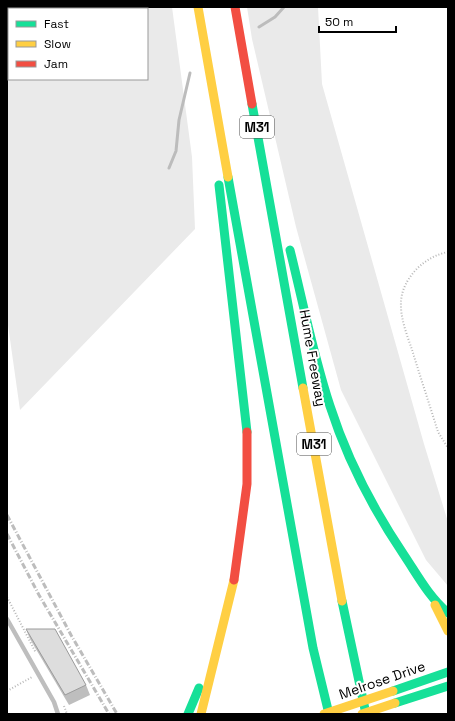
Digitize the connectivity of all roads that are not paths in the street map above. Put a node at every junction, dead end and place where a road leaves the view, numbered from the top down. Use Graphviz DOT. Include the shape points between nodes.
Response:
graph roads {
  1 [pos="197,7"];
  2 [pos="235,7"];
  3 [pos="272,212"];
  4 [pos="428,591"];
  5 [pos="448,613"];
  6 [pos="7,619"];
  7 [pos="448,631"];
  8 [pos="218,639"];
  9 [pos="448,672"];
  10 [pos="448,682"];
  11 [pos="448,686"];
  12 [pos="439,689"];
  13 [pos="58,714"];
  14 [pos="188,714"];
  15 [pos="201,714"];
  16 [pos="324,714"];
  17 [pos="329,714"];
  18 [pos="362,714"];
  19 [pos="366,714"];
  1 -- 8 [label="main road" via="247,427 247,484 241,534 232,585"];
  1 -- 17 [label="main road, M31" via="313,648"];
  2 -- 3 [label="main road, Hume Freeway / M31"];
  3 -- 4 [label="main road" via="287,240 337,429 384,526"];
  3 -- 19 [label="main road, Hume Freeway / M31" via="342,603"];
  4 -- 5 [label="main road"];
  4 -- 7 [label="main road"];
  6 -- 13 [label="lane"];
  8 -- 14 [label="main road"];
  8 -- 15 [label="main road"];
  9 -- 16 [label="main road, Melrose Drive, bridge"];
  10 -- 12 [label="main road"];
  11 -- 12 [label="main road, Melrose Drive"];
  12 -- 18 [label="main road, Melrose Drive, bridge"];
}
